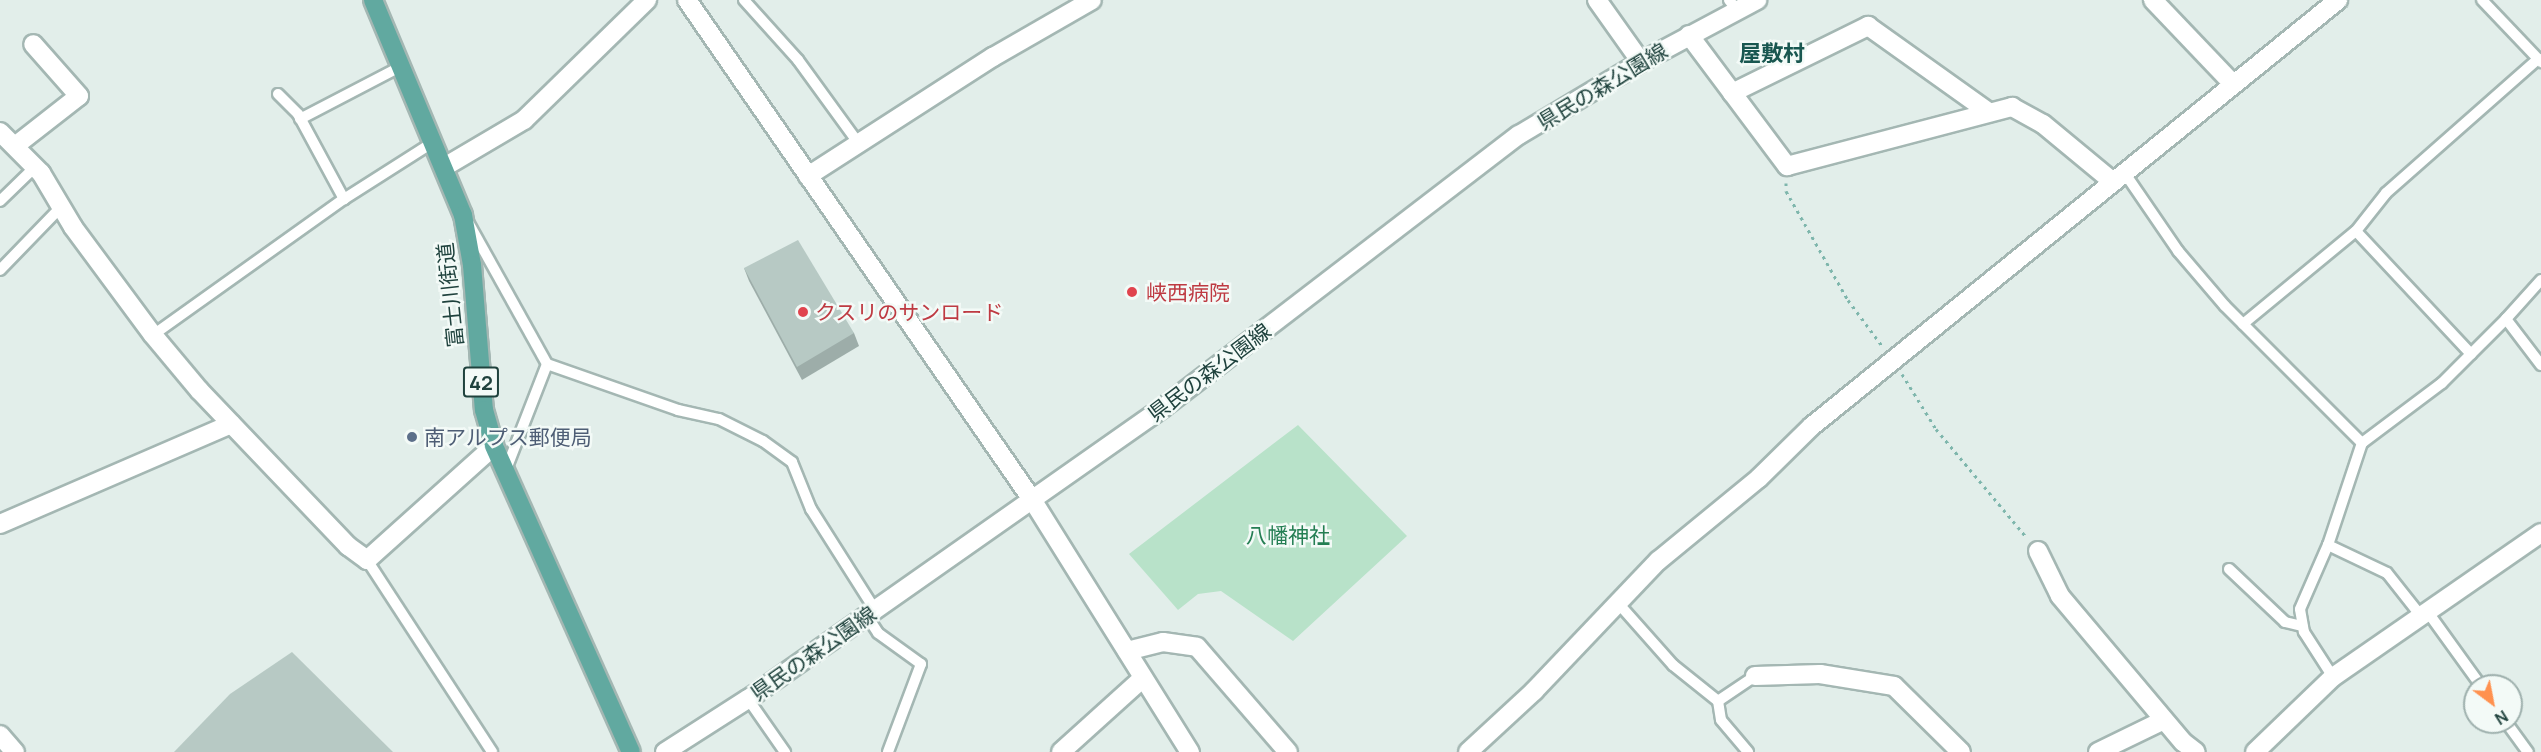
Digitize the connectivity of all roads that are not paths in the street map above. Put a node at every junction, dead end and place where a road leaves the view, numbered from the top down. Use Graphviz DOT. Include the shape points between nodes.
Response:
graph roads {
  1 [pos="373,0"];
  2 [pos="647,0"];
  3 [pos="687,0"];
  4 [pos="744,0"];
  5 [pos="1092,0"];
  6 [pos="1597,0"];
  7 [pos="1757,0"];
  8 [pos="2153,0"];
  9 [pos="2338,0"];
  10 [pos="2482,0"];
  11 [pos="1733,5"];
  12 [pos="1689,35"];
  13 [pos="33,44"];
  14 [pos="2540,61"];
  15 [pos="1641,62"];
  16 [pos="402,66"];
  17 [pos="2232,83"];
  18 [pos="1732,93"];
  19 [pos="278,94"];
  20 [pos="1987,111"];
  21 [pos="300,119"];
  22 [pos="0,132"];
  23 [pos="435,141"];
  24 [pos="858,144"];
  25 [pos="15,147"];
  26 [pos="446,166"];
  27 [pos="35,167"];
  28 [pos="808,176"];
  29 [pos="2119,177"];
  30 [pos="344,199"];
  31 [pos="0,201"];
  32 [pos="61,207"];
  33 [pos="463,215"];
  34 [pos="2356,231"];
  35 [pos="0,270"];
  36 [pos="2541,280"];
  37 [pos="2506,319"];
  38 [pos="2243,324"];
  39 [pos="153,335"];
  40 [pos="2471,354"];
  41 [pos="547,364"];
  42 [pos="2541,365"];
  43 [pos="231,424"];
  44 [pos="2362,443"];
  45 [pos="494,446"];
  46 [pos="505,472"];
  47 [pos="1033,501"];
  48 [pos="0,524"];
  49 [pos="2541,533"];
  50 [pos="2328,545"];
  51 [pos="2038,551"];
  52 [pos="367,560"];
  53 [pos="2229,569"];
  54 [pos="1618,603"];
  55 [pos="871,613"];
  56 [pos="2424,614"];
  57 [pos="2303,626"];
  58 [pos="1127,651"];
  59 [pos="2472,674"];
  60 [pos="1755,676"];
  61 [pos="2332,677"];
  62 [pos="1143,678"];
  63 [pos="748,699"];
  64 [pos="1718,701"];
  65 [pos="2164,720"];
  66 [pos="2515,734"];
  67 [pos="0,735"];
  68 [pos="15,752"];
  69 [pos="492,752"];
  70 [pos="631,752"];
  71 [pos="665,752"];
  72 [pos="785,752"];
  73 [pos="888,752"];
  74 [pos="1061,752"];
  75 [pos="1190,752"];
  76 [pos="1288,752"];
  77 [pos="1468,752"];
  78 [pos="1748,752"];
  79 [pos="1960,752"];
  80 [pos="2098,752"];
  81 [pos="2196,752"];
  82 [pos="2255,752"];
  83 [pos="2528,752"];
  1 -- 16 [label="main road, 富士川街道 / 42"];
  2 -- 26 [label="street" via="524,120"];
  3 -- 28 [label="street"];
  4 -- 24 [label="lane" via="798,60"];
  5 -- 24 [label="street" via="993,57"];
  6 -- 15 [label="street"];
  7 -- 11 [label="street, 県民の森公園線"];
  8 -- 17 [label="street"];
  9 -- 17 [label="street"];
  10 -- 14 [label="lane"];
  11 -- 12 [label="street, 県民の森公園線"];
  12 -- 15 [label="street, 県民の森公園線"];
  12 -- 18 [label="street"];
  13 -- 25 [label="street" via="79,96"];
  14 -- 34 [label="lane" via="2386,193"];
  15 -- 47 [label="street, 県民の森公園線" via="1519,135 1164,407"];
  16 -- 21 [label="lane"];
  16 -- 23 [label="main road, 富士川街道 / 42"];
  17 -- 29 [label="street"];
  18 -- 20 [label="street" via="1868,26"];
  18 -- 20 [label="street" via="1786,166"];
  19 -- 21 [label="lane"];
  20 -- 29 [label="street" via="2012,107"];
  21 -- 30 [label="lane"];
  22 -- 25 [label="street"];
  23 -- 26 [label="main road, 富士川街道 / 42"];
  23 -- 30 [label="lane"];
  24 -- 28 [label="street"];
  25 -- 27 [label="street"];
  26 -- 33 [label="main road, 富士川街道 / 42"];
  27 -- 31 [label="lane"];
  27 -- 32 [label="street"];
  28 -- 47 [label="street"];
  29 -- 38 [label="lane"];
  29 -- 54 [label="street" via="1893,361 1658,561"];
  30 -- 39 [label="lane"];
  32 -- 35 [label="lane"];
  32 -- 39 [label="street"];
  33 -- 41 [label="lane"];
  33 -- 45 [label="main road, 富士川街道 / 42" via="472,265 484,410"];
  34 -- 38 [label="lane"];
  34 -- 40 [label="lane"];
  36 -- 37 [label="lane"];
  37 -- 40 [label="lane"];
  37 -- 42 [label="lane"];
  38 -- 44 [label="lane"];
  39 -- 43 [label="street"];
  40 -- 44 [label="lane" via="2442,383"];
  41 -- 46 [label="lane"];
  41 -- 55 [label="lane" via="678,410 718,419 763,441 792,462 811,509"];
  43 -- 48 [label="street"];
  43 -- 52 [label="street" via="348,546"];
  44 -- 50 [label="lane"];
  45 -- 46 [label="main road, 富士川街道 / 42"];
  45 -- 52 [label="street"];
  46 -- 70 [label="main road, 富士川街道 / 42"];
  47 -- 55 [label="street, 県民の森公園線"];
  47 -- 58 [label="street"];
  49 -- 56 [label="street"];
  50 -- 56 [label="lane" via="2387,573"];
  50 -- 57 [label="lane" via="2300,609"];
  51 -- 65 [label="street" via="2060,596"];
  52 -- 69 [label="lane"];
  53 -- 57 [label="lane" via="2284,622"];
  54 -- 64 [label="lane" via="1673,665"];
  54 -- 77 [label="street" via="1534,691"];
  55 -- 63 [label="street, 県民の森公園線"];
  55 -- 73 [label="lane" via="878,633 921,664"];
  56 -- 59 [label="lane"];
  56 -- 61 [label="street"];
  57 -- 61 [label="lane"];
  58 -- 62 [label="street"];
  58 -- 76 [label="street" via="1163,642 1197,646"];
  60 -- 64 [label="lane"];
  60 -- 79 [label="street" via="1820,674 1893,686"];
  61 -- 82 [label="street"];
  62 -- 74 [label="street"];
  62 -- 75 [label="street"];
  63 -- 71 [label="street, 県民の森公園線"];
  63 -- 72 [label="lane"];
  64 -- 78 [label="lane" via="1721,720"];
  65 -- 80 [label="street"];
  65 -- 81 [label="street"];
  66 -- 83 [label="lane"];
  67 -- 68 [label="street"];
}
